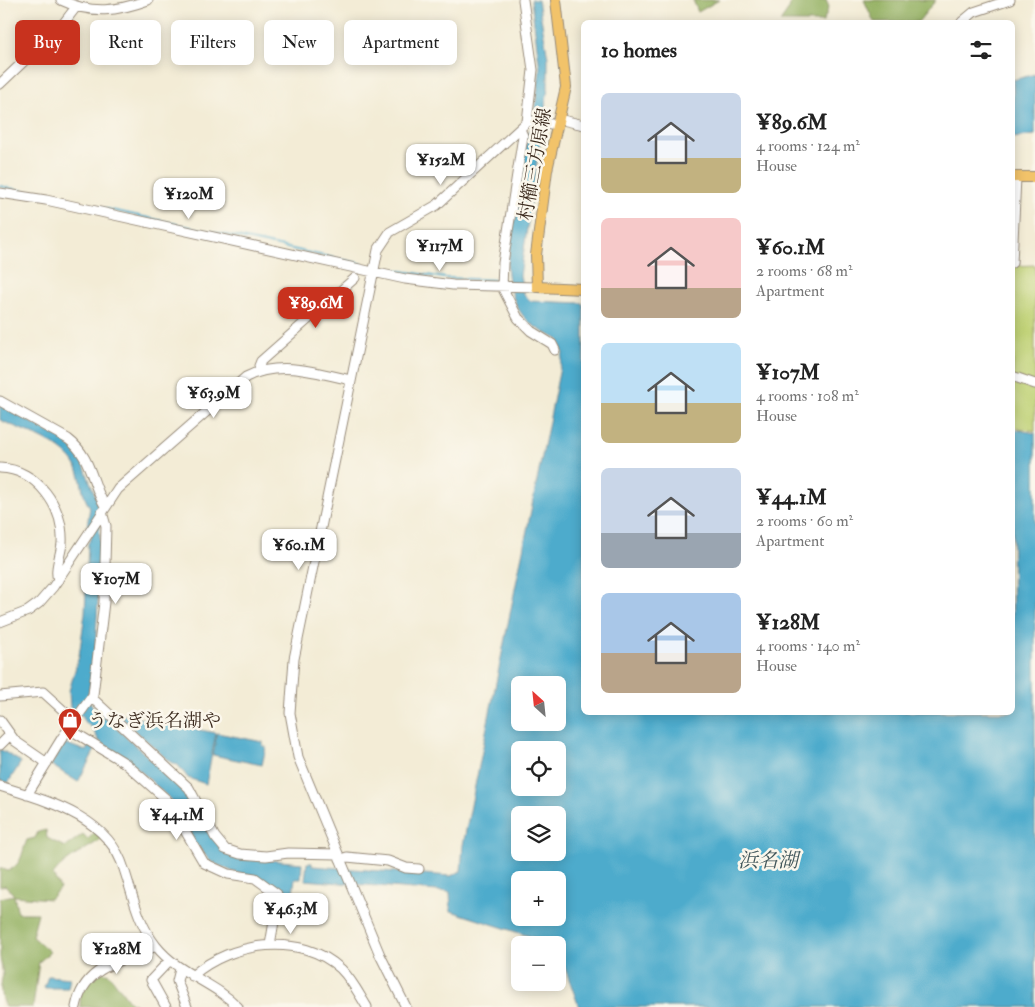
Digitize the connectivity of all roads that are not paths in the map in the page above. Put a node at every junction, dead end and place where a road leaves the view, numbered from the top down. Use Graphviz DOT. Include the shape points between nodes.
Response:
graph roads {
  1 [pos="61,0"];
  2 [pos="148,0"];
  3 [pos="523,0"];
  4 [pos="556,0"];
  5 [pos="1010,0"];
  6 [pos="76,7"];
  7 [pos="964,20"];
  8 [pos="0,84"];
  9 [pos="555,122"];
  10 [pos="527,124"];
  11 [pos="581,125"];
  12 [pos="1015,177"];
  13 [pos="1035,177"];
  14 [pos="0,193"];
  15 [pos="372,272"];
  16 [pos="355,278"];
  17 [pos="504,287"];
  18 [pos="531,287"];
  19 [pos="581,289"];
  20 [pos="555,350"];
  21 [pos="261,370"];
  22 [pos="1015,377"];
  23 [pos="350,380"];
  24 [pos="1035,384"];
  25 [pos="0,401"];
  26 [pos="0,468"];
  27 [pos="102,511"];
  28 [pos="58,580"];
  29 [pos="0,622"];
  30 [pos="0,696"];
  31 [pos="92,699"];
  32 [pos="76,719"];
  33 [pos="0,720"];
  34 [pos="69,730"];
  35 [pos="10,734"];
  36 [pos="0,745"];
  37 [pos="47,762"];
  38 [pos="0,786"];
  39 [pos="26,794"];
  40 [pos="340,859"];
  41 [pos="419,869"];
  42 [pos="270,945"];
  43 [pos="156,946"];
  44 [pos="170,961"];
  45 [pos="180,969"];
  46 [pos="192,976"];
  47 [pos="76,1007"];
  48 [pos="166,1007"];
  49 [pos="187,1007"];
  50 [pos="238,1007"];
  51 [pos="367,1007"];
  52 [pos="406,1007"];
  1 -- 6 [label="street"];
  2 -- 6 [label="street" via="111,11"];
  3 -- 10 [label="street" via="533,70"];
  4 -- 9 [label="main road, 村櫛三方原線" via="566,77 564,97"];
  5 -- 7 [label="street" via="974,12"];
  6 -- 8 [label="street"];
  9 -- 10 [label="street"];
  9 -- 11 [label="street"];
  9 -- 18 [label="main road, 村櫛三方原線"];
  10 -- 15 [label="street" via="437,205 390,232 378,250"];
  10 -- 17 [label="street" via="503,263"];
  12 -- 13 [label="main road"];
  14 -- 15 [label="street" via="46,200"];
  15 -- 17 [label="street" via="437,284"];
  15 -- 23 [label="street"];
  16 -- 21 [label="street" via="261,361"];
  17 -- 18 [label="street"];
  17 -- 20 [label="street" via="518,318 552,344"];
  18 -- 19 [label="main road"];
  21 -- 23 [label="street" via="284,367"];
  21 -- 27 [label="street" via="229,390 122,484"];
  22 -- 24 [label="street"];
  23 -- 40 [label="street" via="295,650 290,695 298,757"];
  25 -- 27 [label="street" via="77,447 88,463"];
  26 -- 28 [label="street" via="21,473 40,485 50,497 62,536 56,571"];
  27 -- 28 [label="street"];
  27 -- 31 [label="street" via="106,526 104,602"];
  28 -- 29 [label="street" via="34,607"];
  30 -- 32 [label="street" via="44,692"];
  31 -- 32 [label="street"];
  31 -- 40 [label="street" via="188,788 215,837 226,849 240,854 332,855"];
  32 -- 34 [label="street"];
  33 -- 35 [label="street"];
  34 -- 37 [label="street"];
  34 -- 42 [label="street" via="125,763 167,800 204,862 228,874 255,878 277,894"];
  35 -- 36 [label="street"];
  35 -- 37 [label="street"];
  37 -- 39 [label="street"];
  38 -- 39 [label="street"];
  39 -- 43 [label="street" via="89,822 106,835 120,857 140,922"];
  40 -- 41 [label="street" via="388,861"];
  40 -- 52 [label="street"];
  42 -- 46 [label="street" via="232,954"];
  42 -- 51 [label="street" via="317,952 345,973"];
  43 -- 44 [label="street"];
  43 -- 47 [label="street" via="95,972 82,990"];
  44 -- 45 [label="street"];
  44 -- 48 [label="street" via="151,980"];
  45 -- 46 [label="street"];
  45 -- 49 [label="street" via="177,981"];
  46 -- 50 [label="street" via="218,990"];
}
